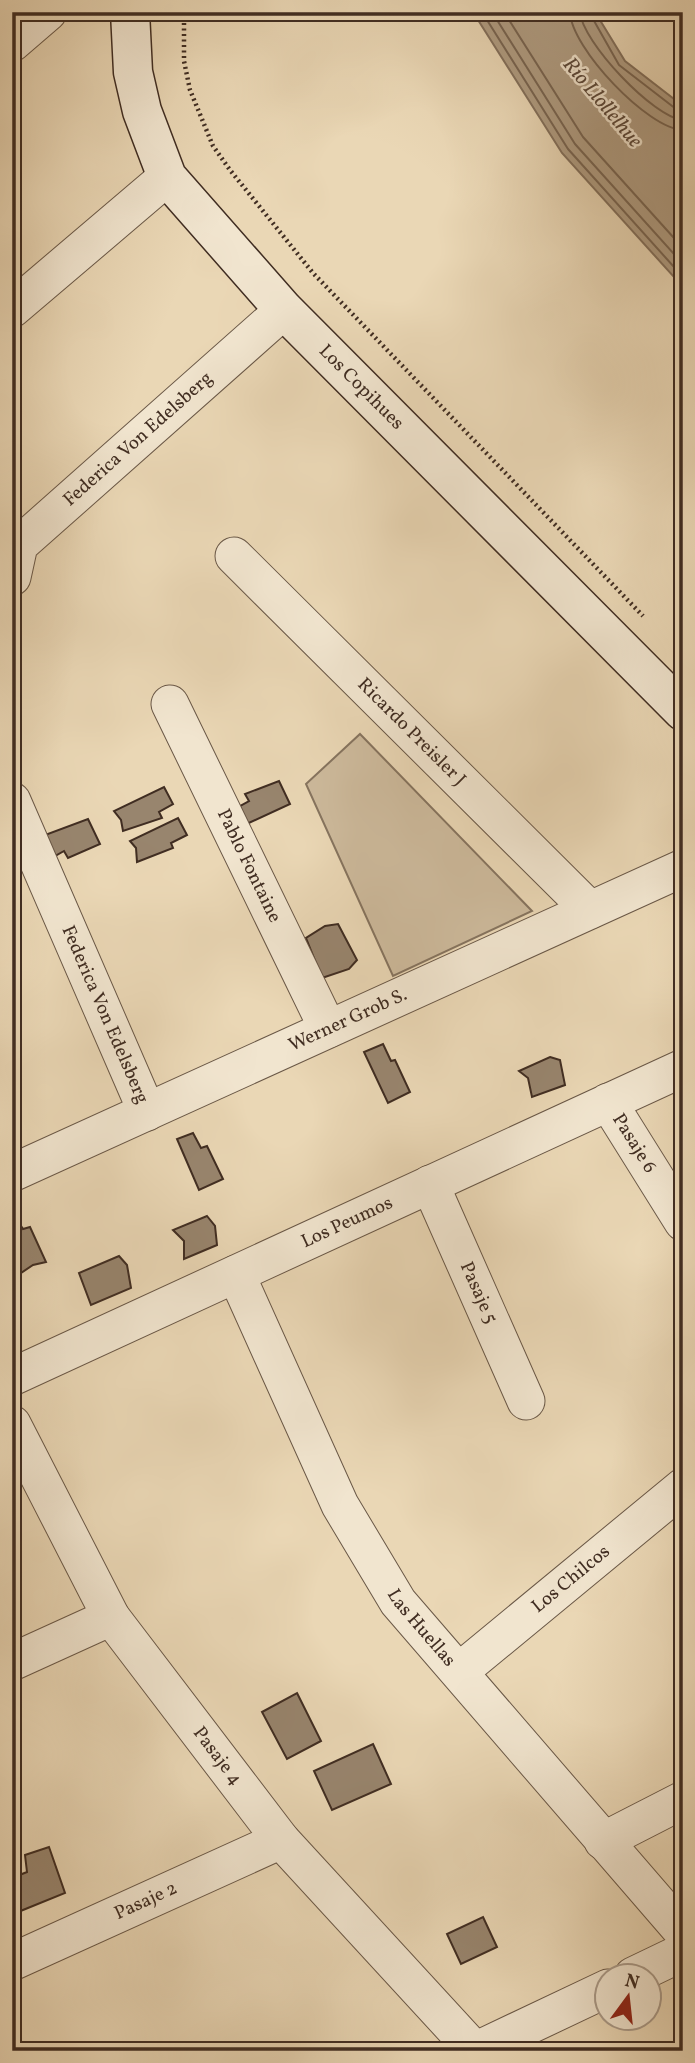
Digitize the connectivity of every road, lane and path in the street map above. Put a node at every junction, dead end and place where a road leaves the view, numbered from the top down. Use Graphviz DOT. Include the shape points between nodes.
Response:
graph roads {
  1 [pos="48,12"];
  2 [pos="130,12"];
  3 [pos="184,12"];
  4 [pos="12,43"];
  5 [pos="167,177"];
  6 [pos="12,309"];
  7 [pos="284,310"];
  8 [pos="15,555"];
  9 [pos="234,556"];
  10 [pos="645,617"];
  11 [pos="170,704"];
  12 [pos="683,711"];
  13 [pos="12,801"];
  14 [pos="683,868"];
  15 [pos="590,910"];
  16 [pos="328,1029"];
  17 [pos="683,1068"];
  18 [pos="608,1102"];
  19 [pos="148,1112"];
  20 [pos="12,1173"];
  21 [pos="430,1184"];
  22 [pos="683,1222"];
  23 [pos="236,1274"];
  24 [pos="12,1377"];
  25 [pos="526,1401"];
  26 [pos="12,1424"];
  27 [pos="683,1487"];
  28 [pos="111,1617"];
  29 [pos="12,1662"];
  30 [pos="460,1671"];
  31 [pos="683,1800"];
  32 [pos="281,1840"];
  33 [pos="603,1841"];
  34 [pos="683,1932"];
  35 [pos="683,1952"];
  36 [pos="12,1962"];
  37 [pos="662,1962"];
  38 [pos="594,1994"];
  39 [pos="475,2051"];
  1 -- 4 [label="street"];
  2 -- 5 [label="main road, Los Copihues" via="133,72"];
  3 -- 10 [label="path" via="184,61 190,90 204,128 230,170 313,273"];
  5 -- 6 [label="street"];
  5 -- 7 [label="main road, Los Copihues"];
  7 -- 8 [label="street, Federica Von Edelsberg"];
  7 -- 12 [label="main road, Los Copihues"];
  9 -- 15 [label="street, Ricardo Preisler J"];
  11 -- 16 [label="street, Pablo Fontaine"];
  13 -- 19 [label="street, Federica Von Edelsberg"];
  14 -- 15 [label="street, Werner Grob S."];
  15 -- 16 [label="street, Werner Grob S."];
  16 -- 19 [label="street, Werner Grob S."];
  17 -- 18 [label="street, Los Peumos"];
  18 -- 21 [label="street, Los Peumos"];
  18 -- 22 [label="street, Pasaje 6"];
  19 -- 20 [label="street, Werner Grob S."];
  21 -- 23 [label="street, Los Peumos"];
  21 -- 25 [label="street, Pasaje 5"];
  23 -- 24 [label="street, Los Peumos"];
  23 -- 30 [label="street, Las Huellas" via="340,1506 398,1602"];
  26 -- 28 [label="street, Pasaje 4"];
  27 -- 30 [label="street, Los Chilcos"];
  28 -- 29 [label="street"];
  28 -- 32 [label="street, Pasaje 4"];
  30 -- 33 [label="street, Las Huellas"];
  31 -- 33 [label="street"];
  32 -- 36 [label="street, Pasaje 2"];
  32 -- 39 [label="street, Pasaje 4"];
  33 -- 34 [label="street, Las Huellas"];
  35 -- 37 [label="street"];
  38 -- 39 [label="street"];
}
